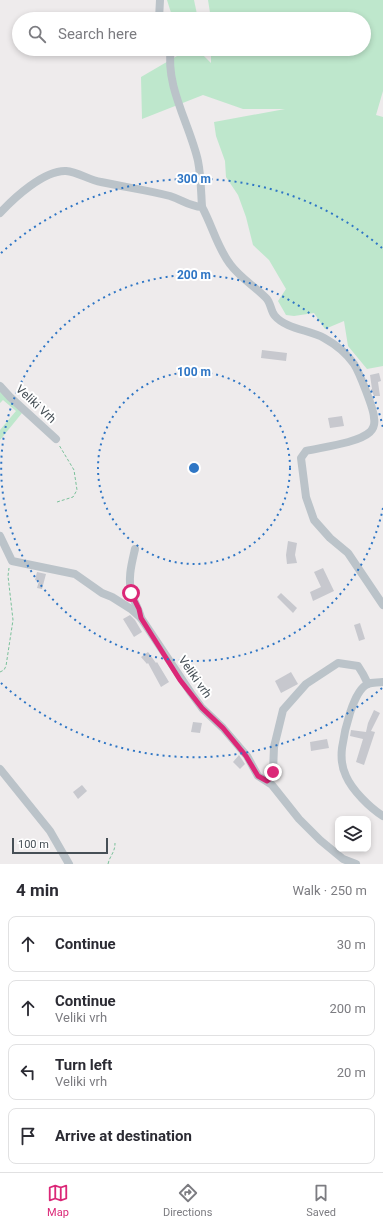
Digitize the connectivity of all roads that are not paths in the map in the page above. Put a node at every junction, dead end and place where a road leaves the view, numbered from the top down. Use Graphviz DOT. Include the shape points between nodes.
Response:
graph roads {
  1 [pos="160,0"];
  2 [pos="159,12"];
  3 [pos="170,56"];
  4 [pos="202,207"];
  5 [pos="0,213"];
  6 [pos="0,386"];
  7 [pos="56,439"];
  8 [pos="0,536"];
  9 [pos="134,549"];
  10 [pos="383,605"];
  11 [pos="141,618"];
  12 [pos="383,682"];
  13 [pos="368,684"];
  14 [pos="0,769"];
  15 [pos="267,781"];
  16 [pos="383,816"];
  17 [pos="69,864"];
  18 [pos="356,864"];
  1 -- 2 [label="street"];
  3 -- 4 [label="street" via="173,89 198,161"];
  4 -- 5 [label="street" via="192,206 154,192 97,182 66,171 33,183"];
  4 -- 10 [label="street" via="210,221 216,241 230,264 268,300 274,316 323,337 339,348 354,364 365,388 375,416 374,427 370,432 353,440 306,451 301,458 306,497 314,520 348,554"];
  6 -- 7 [label="street, Veliki Vrh"];
  8 -- 11 [label="street, Veliki vrh" via="12,560 75,574 102,593 118,600"];
  9 -- 11 [label="street" via="131,593"];
  11 -- 15 [label="street, Veliki vrh" via="180,680 246,756 258,776"];
  12 -- 13 [label="street"];
  13 -- 15 [label="street" via="358,666 338,663 306,684 283,710 274,747 273,772"];
  13 -- 16 [label="street" via="362,688 353,702 342,749 342,762 354,790"];
  14 -- 17 [label="street" via="50,831"];
  15 -- 18 [label="street, Veliki vrh" via="320,840 338,855"];
}
